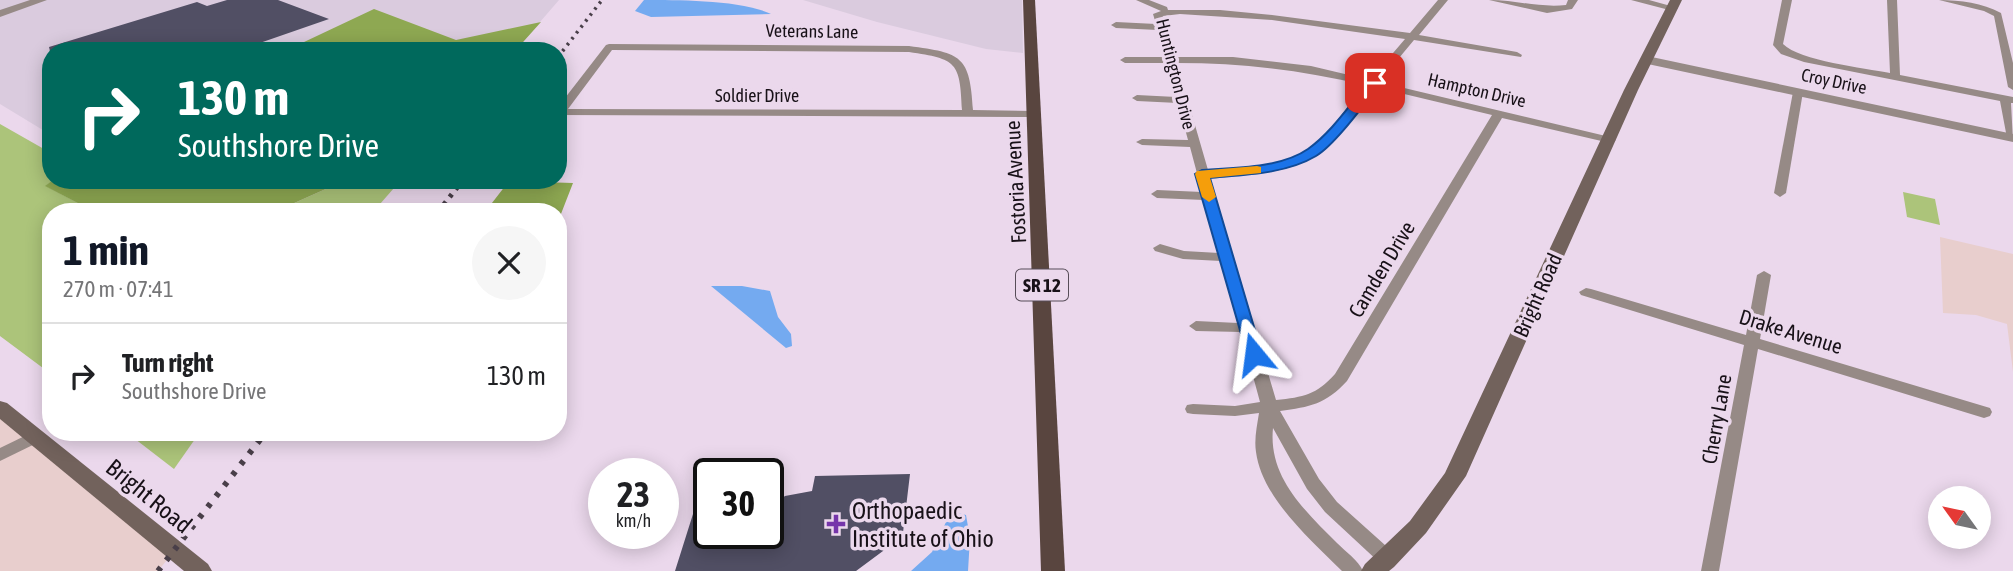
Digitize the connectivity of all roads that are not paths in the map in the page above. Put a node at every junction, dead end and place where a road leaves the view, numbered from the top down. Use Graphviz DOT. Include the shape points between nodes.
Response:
graph roads {
  1 [pos="41,0"];
  2 [pos="1029,0"];
  3 [pos="1141,0"];
  4 [pos="1443,0"];
  5 [pos="1494,0"];
  6 [pos="1573,0"];
  7 [pos="1636,0"];
  8 [pos="1787,0"];
  9 [pos="1892,0"];
  10 [pos="1944,0"];
  11 [pos="1671,3"];
  12 [pos="1164,9"];
  13 [pos="0,14"];
  14 [pos="1116,25"];
  15 [pos="1160,27"];
  16 [pos="1416,33"];
  17 [pos="609,47"];
  18 [pos="1517,55"];
  19 [pos="1125,60"];
  20 [pos="1170,60"];
  21 [pos="1647,60"];
  22 [pos="1895,76"];
  23 [pos="1375,83"];
  24 [pos="2013,87"];
  25 [pos="1798,93"];
  26 [pos="1137,98"];
  27 [pos="2009,99"];
  28 [pos="1181,100"];
  29 [pos="567,103"];
  30 [pos="567,112"];
  31 [pos="1499,113"];
  32 [pos="968,114"];
  33 [pos="1034,114"];
  34 [pos="2013,138"];
  35 [pos="1609,140"];
  36 [pos="1142,142"];
  37 [pos="1194,144"];
  38 [pos="1202,174"];
  39 [pos="1780,193"];
  40 [pos="1157,194"];
  41 [pos="1208,196"];
  42 [pos="1160,248"];
  43 [pos="1226,257"];
  44 [pos="1763,275"];
  45 [pos="1586,292"];
  46 [pos="1196,326"];
  47 [pos="1246,328"];
  48 [pos="1752,341"];
  49 [pos="1269,405"];
  50 [pos="0,408"];
  51 [pos="1193,409"];
  52 [pos="1984,412"];
  53 [pos="35,437"];
  54 [pos="0,455"];
  55 [pos="1388,559"];
  56 [pos="200,571"];
  57 [pos="1052,571"];
  58 [pos="1354,571"];
  59 [pos="1373,571"];
  60 [pos="1710,571"];
  1 -- 13 [label="street"];
  2 -- 33 [label="main road, Fostoria Avenue / SR 12"];
  3 -- 12 [label="street"];
  4 -- 16 [label="street"];
  5 -- 6 [label="street" via="1552,10 1569,7"];
  7 -- 11 [label="street"];
  8 -- 22 [label="street" via="1778,45 1785,52"];
  9 -- 22 [label="street"];
  10 -- 24 [label="street" via="1998,15"];
  11 -- 21 [label="main road, Bright Road"];
  12 -- 15 [label="street, Huntington Drive" via="1158,14"];
  12 -- 16 [label="street, Huntington Drive" via="1190,4 1276,9"];
  14 -- 15 [label="street"];
  15 -- 20 [label="street, Huntington Drive"];
  16 -- 18 [label="street, Huntington Drive"];
  16 -- 23 [label="street"];
  17 -- 29 [label="street, Soldier Drive"];
  17 -- 32 [label="street, Veterans Lane" via="932,52 957,60 966,72"];
  19 -- 20 [label="street, Hampton Drive"];
  20 -- 23 [label="street, Hampton Drive" via="1272,64"];
  20 -- 28 [label="street, Huntington Drive"];
  21 -- 25 [label="street, Croy Drive"];
  21 -- 35 [label="main road, Bright Road"];
  22 -- 27 [label="street"];
  23 -- 31 [label="street, Hampton Drive"];
  23 -- 38 [label="street" via="1311,154 1263,169"];
  25 -- 34 [label="street, Croy Drive"];
  25 -- 39 [label="street"];
  26 -- 28 [label="street"];
  27 -- 34 [label="street"];
  28 -- 37 [label="street, Huntington Drive"];
  30 -- 32 [label="street, Soldier Drive"];
  31 -- 35 [label="street, Hampton Drive"];
  31 -- 49 [label="street, Camden Drive" via="1341,377 1319,398"];
  32 -- 33 [label="street, Soldier Drive"];
  33 -- 57 [label="main road, Fostoria Avenue / SR 12"];
  35 -- 55 [label="main road, Bright Road" via="1455,476"];
  36 -- 37 [label="street"];
  37 -- 38 [label="street, Huntington Drive"];
  38 -- 41 [label="street, Huntington Drive"];
  40 -- 41 [label="street"];
  41 -- 43 [label="street, Huntington Drive"];
  42 -- 43 [label="street" via="1183,255"];
  43 -- 47 [label="street, Huntington Drive"];
  44 -- 48 [label="street, Cherry Lane"];
  45 -- 48 [label="street, Drake Avenue"];
  46 -- 47 [label="street"];
  47 -- 49 [label="street, Huntington Drive"];
  48 -- 52 [label="street, Drake Avenue"];
  48 -- 60 [label="street, Cherry Lane"];
  49 -- 51 [label="street, Camden Drive" via="1235,411"];
  49 -- 55 [label="street, Huntington Drive" via="1313,484 1331,507"];
  49 -- 58 [label="street, Huntington Drive" via="1264,437 1275,481 1301,516"];
  50 -- 53 [label="main road, Bright Road"];
  53 -- 54 [label="street"];
  53 -- 56 [label="main road, Bright Road"];
  55 -- 59 [label="main road, Bright Road"];
}
